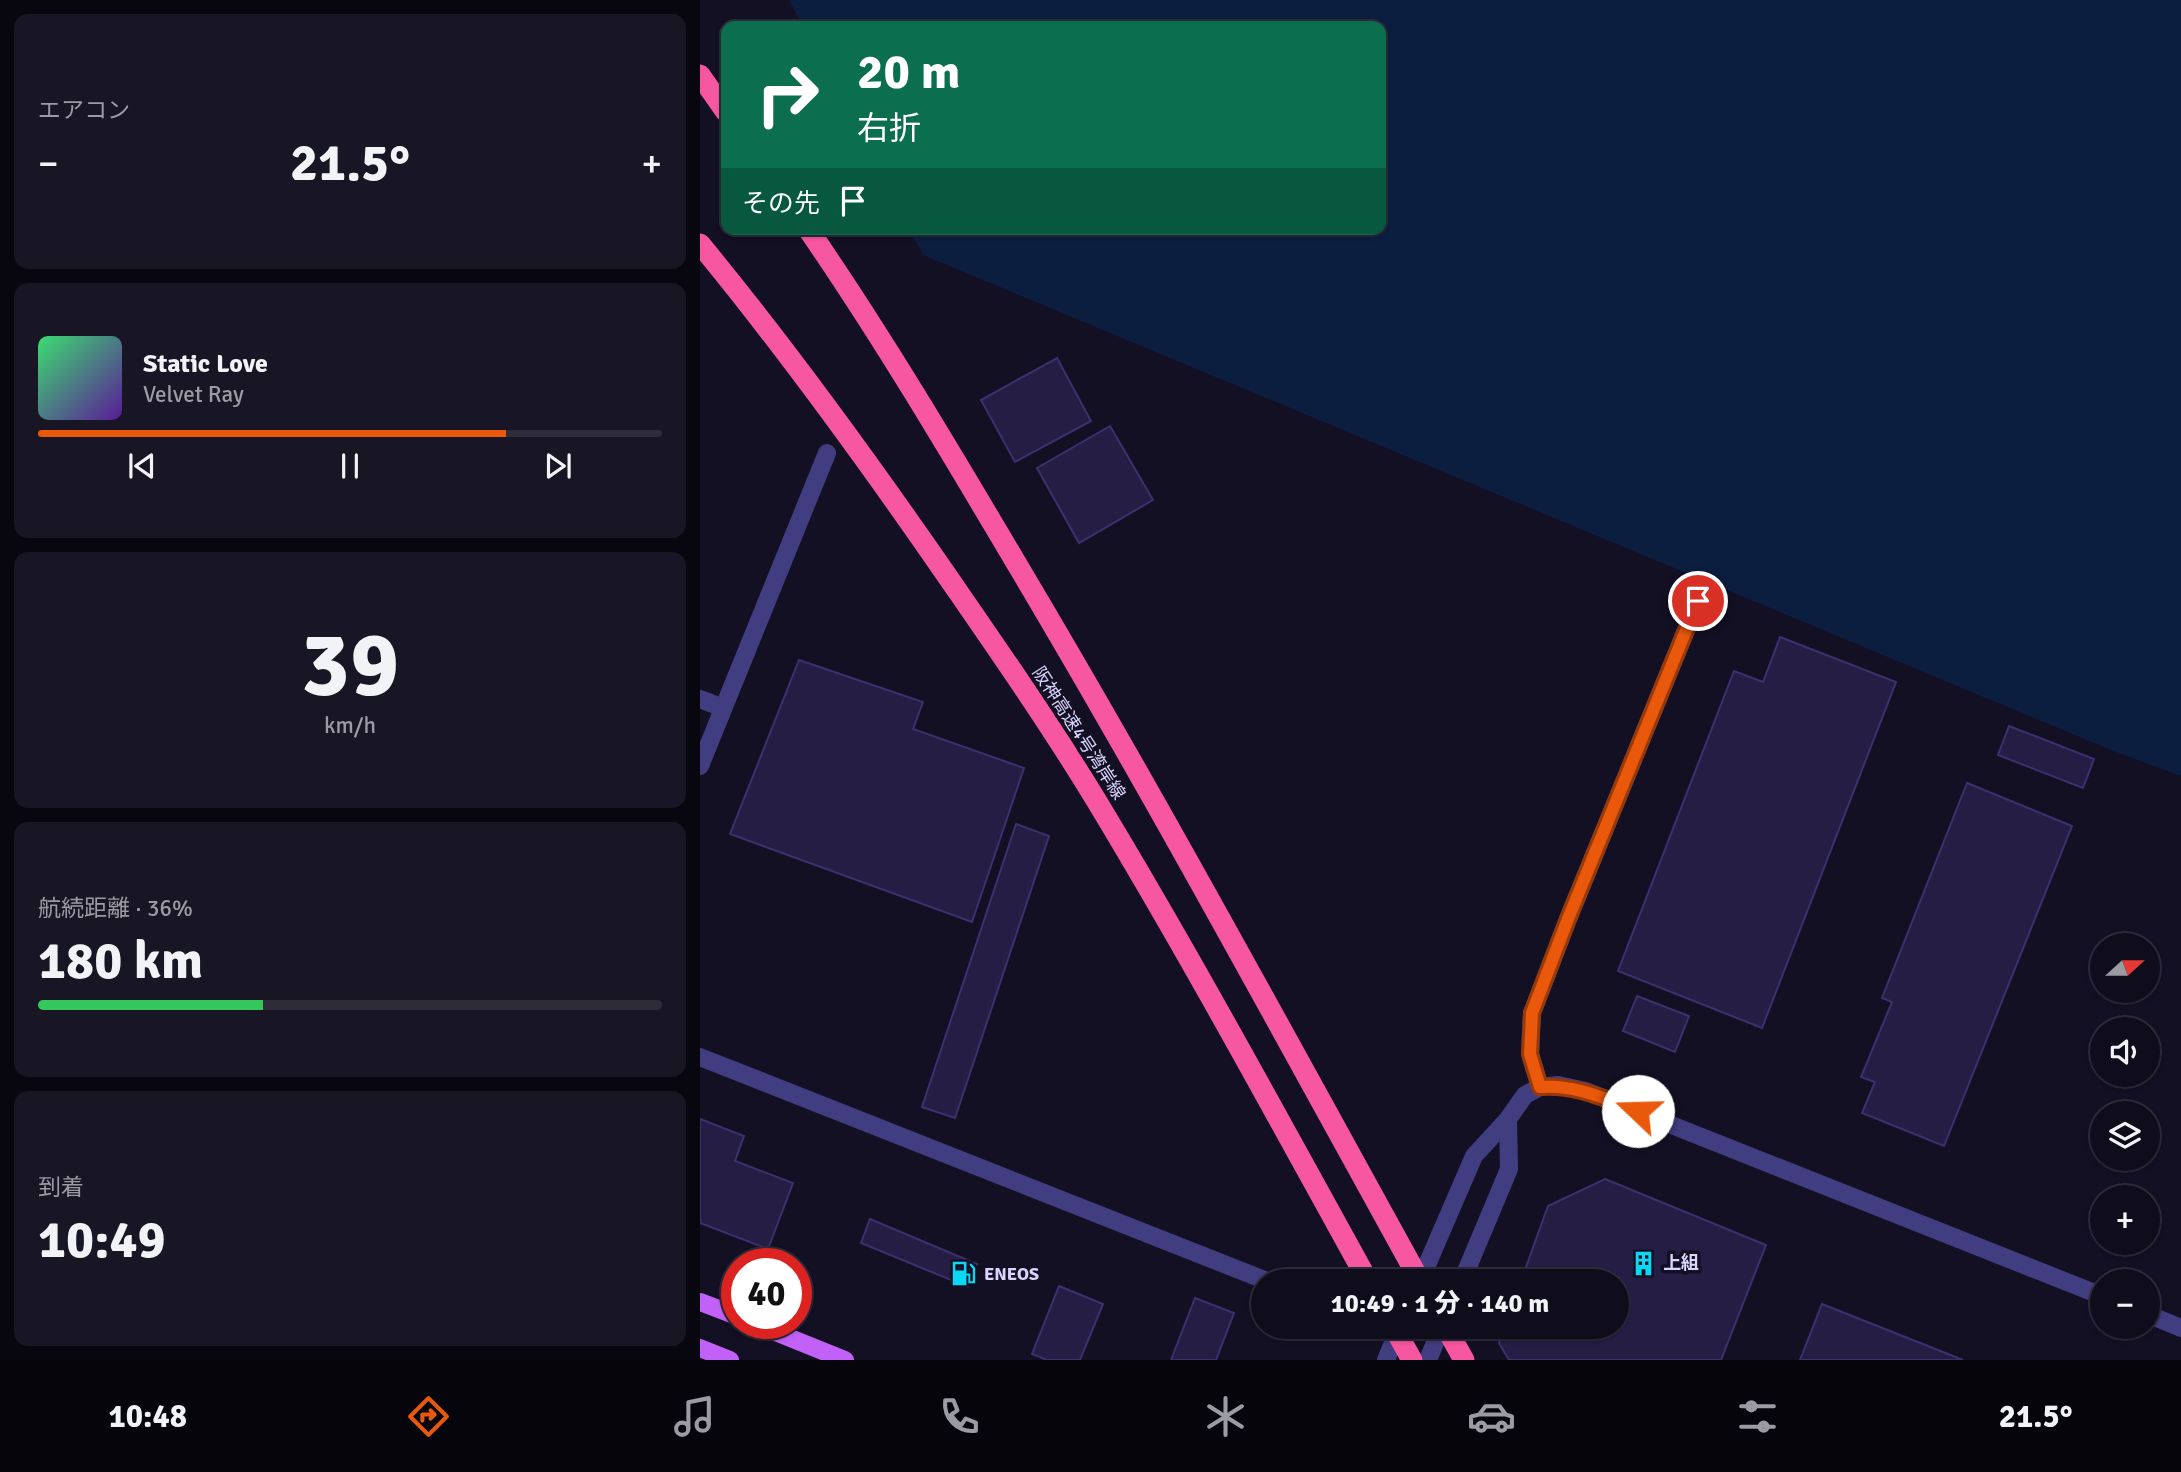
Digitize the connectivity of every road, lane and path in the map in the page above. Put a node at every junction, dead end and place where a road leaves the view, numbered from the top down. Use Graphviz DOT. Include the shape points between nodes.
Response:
graph roads {
  1 [pos="700,75"];
  2 [pos="721,105"];
  3 [pos="811,235"];
  4 [pos="700,244"];
  5 [pos="827,453"];
  6 [pos="1698,601"];
  7 [pos="700,699"];
  8 [pos="723,708"];
  9 [pos="700,766"];
  10 [pos="700,1057"];
  11 [pos="1540,1087"];
  12 [pos="1508,1119"];
  13 [pos="1361,1269"];
  14 [pos="1413,1269"];
  15 [pos="1425,1269"];
  16 [pos="1467,1269"];
  17 [pos="1251,1275"];
  18 [pos="2090,1291"];
  19 [pos="700,1302"];
  20 [pos="721,1310"];
  21 [pos="2160,1319"];
  22 [pos="2181,1328"];
  23 [pos="793,1339"];
  24 [pos="1391,1339"];
  25 [pos="1400,1339"];
  26 [pos="1438,1339"];
  27 [pos="1452,1339"];
  28 [pos="700,1348"];
  29 [pos="730,1360"];
  30 [pos="845,1360"];
  31 [pos="1386,1360"];
  32 [pos="1412,1360"];
  33 [pos="1428,1360"];
  34 [pos="1464,1360"];
  1 -- 2 [label="highway"];
  3 -- 14 [label="highway, 阪神高速4号湾岸線, bridge" via="900,371 1056,631"];
  4 -- 13 [label="highway, 阪神高速4号湾岸線" via="824,402 1079,773 1178,937"];
  5 -- 8 [label="street"];
  6 -- 11 [label="street" via="1532,1013 1530,1054"];
  7 -- 8 [label="street"];
  8 -- 9 [label="street"];
  10 -- 17 [label="street"];
  11 -- 12 [label="street" via="1525,1095"];
  11 -- 18 [label="street" via="1586,1091"];
  12 -- 15 [label="street" via="1474,1156"];
  12 -- 16 [label="street" via="1509,1169"];
  19 -- 20 [label="main road"];
  21 -- 22 [label="street"];
  23 -- 30 [label="main road"];
  24 -- 31 [label="street"];
  25 -- 32 [label="highway, bridge"];
  26 -- 33 [label="street"];
  27 -- 34 [label="highway"];
  28 -- 29 [label="main road"];
}
